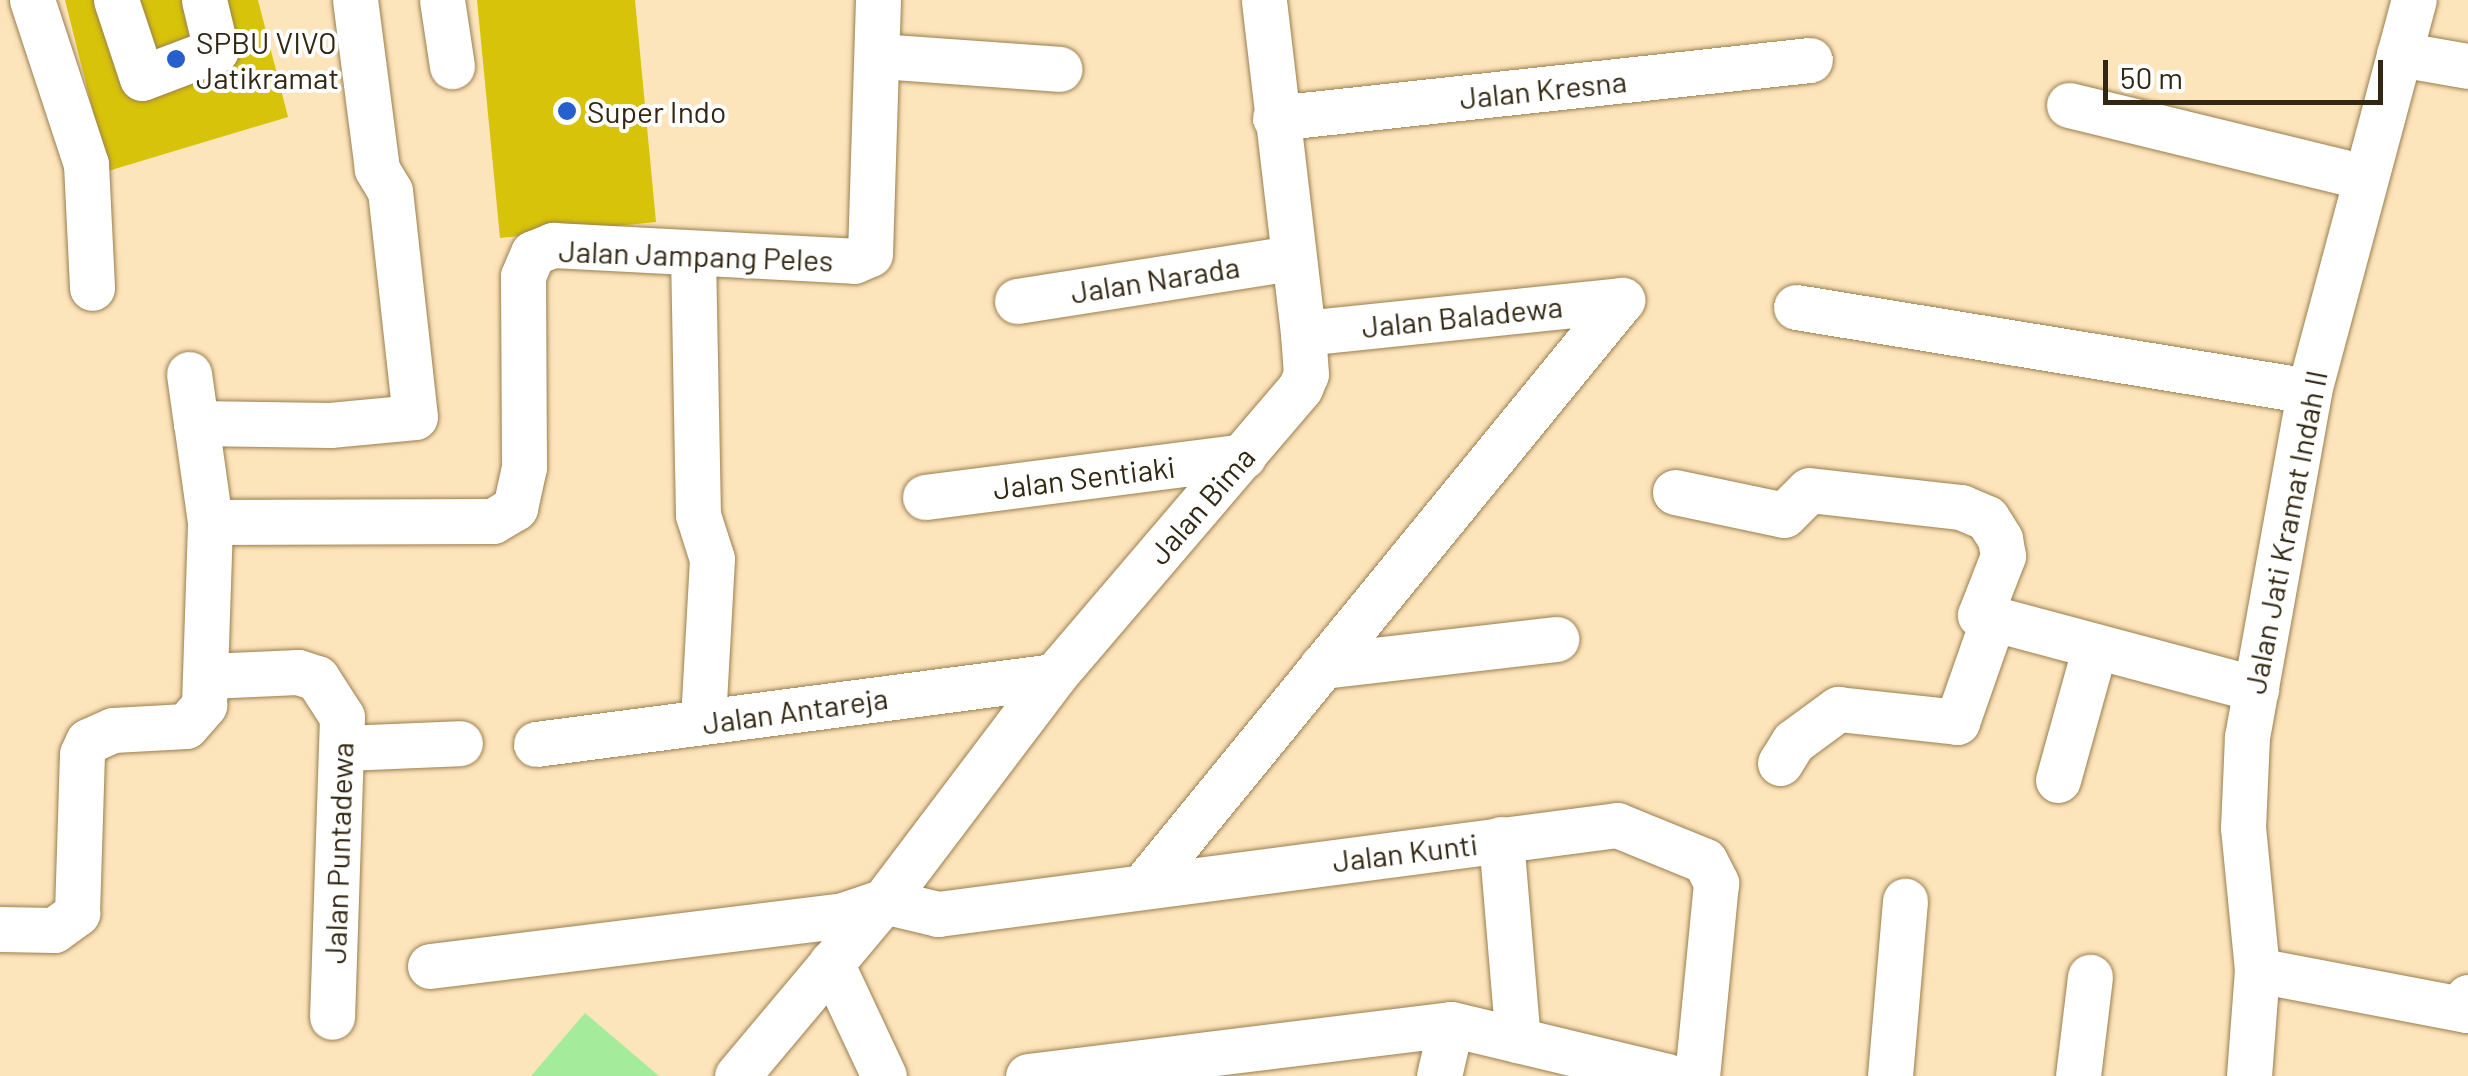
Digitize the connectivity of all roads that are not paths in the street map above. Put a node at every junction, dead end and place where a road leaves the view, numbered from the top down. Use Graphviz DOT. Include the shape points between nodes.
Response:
graph roads {
  1 [pos="32,0"];
  2 [pos="116,0"];
  3 [pos="204,0"];
  4 [pos="355,0"];
  5 [pos="442,0"];
  6 [pos="878,0"];
  7 [pos="1264,0"];
  8 [pos="2414,0"];
  9 [pos="2399,54"];
  10 [pos="879,56"];
  11 [pos="1810,60"];
  12 [pos="452,66"];
  13 [pos="2468,66"];
  14 [pos="1060,70"];
  15 [pos="2070,105"];
  16 [pos="1275,118"];
  17 [pos="2364,177"];
  18 [pos="693,255"];
  19 [pos="1292,258"];
  20 [pos="92,288"];
  21 [pos="1017,300"];
  22 [pos="1796,307"];
  23 [pos="1303,333"];
  24 [pos="189,374"];
  25 [pos="2310,391"];
  26 [pos="196,424"];
  27 [pos="1243,456"];
  28 [pos="1675,492"];
  29 [pos="925,497"];
  30 [pos="210,522"];
  31 [pos="1993,619"];
  32 [pos="1556,639"];
  33 [pos="2095,647"];
  34 [pos="1322,666"];
  35 [pos="208,676"];
  36 [pos="1054,676"];
  37 [pos="2256,689"];
  38 [pos="703,722"];
  39 [pos="460,743"];
  40 [pos="536,744"];
  41 [pos="342,748"];
  42 [pos="1780,763"];
  43 [pos="2058,780"];
  44 [pos="1501,840"];
  45 [pos="1143,886"];
  46 [pos="1905,901"];
  47 [pos="871,914"];
  48 [pos="0,929"];
  49 [pos="430,966"];
  50 [pos="2257,970"];
  51 [pos="836,973"];
  52 [pos="2090,977"];
  53 [pos="2468,997"];
  54 [pos="332,1018"];
  55 [pos="1451,1024"];
  56 [pos="1518,1040"];
  57 [pos="737,1076"];
  58 [pos="766,1076"];
  59 [pos="884,1076"];
  60 [pos="1028,1076"];
  61 [pos="1439,1076"];
  62 [pos="1668,1076"];
  63 [pos="1696,1076"];
  64 [pos="1890,1076"];
  65 [pos="2078,1076"];
  66 [pos="2249,1076"];
  1 -- 20 [label="street" via="86,164"];
  2 -- 3 [label="street" via="142,78 216,50"];
  4 -- 26 [label="street" via="377,169 390,192 415,417 330,425"];
  5 -- 12 [label="street"];
  6 -- 10 [label="street, Jalan Jampang Peles"];
  7 -- 16 [label="street, Jalan Bima"];
  8 -- 9 [label="street, Jalan Jati Kramat Indah II"];
  9 -- 13 [label="street"];
  9 -- 17 [label="street, Jalan Jati Kramat Indah II"];
  10 -- 14 [label="street"];
  10 -- 18 [label="street, Jalan Jampang Peles" via="870,254 854,261"];
  11 -- 16 [label="street, Jalan Kresna"];
  15 -- 17 [label="street"];
  16 -- 19 [label="street, Jalan Bima"];
  17 -- 25 [label="street, Jalan Jati Kramat Indah II"];
  18 -- 30 [label="street, Jalan Jampang Peles" via="553,245 533,254 524,276 524,466 515,508 493,521"];
  18 -- 38 [label="street" via="698,516 712,559"];
  19 -- 21 [label="street, Jalan Narada"];
  19 -- 23 [label="street, Jalan Bima"];
  22 -- 25 [label="street"];
  23 -- 27 [label="street, Jalan Bima" via="1306,374 1300,388"];
  23 -- 34 [label="street, Jalan Baladewa" via="1622,300"];
  24 -- 26 [label="street"];
  25 -- 37 [label="street, Jalan Jati Kramat Indah II"];
  26 -- 30 [label="street"];
  27 -- 29 [label="street, Jalan Sentiaki"];
  27 -- 36 [label="street, Jalan Bima"];
  28 -- 31 [label="street" via="1784,515 1809,490 1962,507 1987,518 2000,539 2003,556 1980,615"];
  30 -- 35 [label="street"];
  31 -- 33 [label="street"];
  31 -- 42 [label="street" via="1957,722 1838,709 1793,742"];
  32 -- 34 [label="street"];
  33 -- 37 [label="street"];
  33 -- 43 [label="street"];
  34 -- 45 [label="street"];
  35 -- 41 [label="street, Jalan Puntadewa" via="298,672 317,678 342,717"];
  35 -- 48 [label="street" via="204,705 186,726 114,730 88,741 82,754 77,913 54,930"];
  36 -- 38 [label="street, Jalan Antareja"];
  36 -- 47 [label="street, Jalan Bima"];
  37 -- 50 [label="street, Jalan Jati Kramat Indah II" via="2243,828"];
  38 -- 40 [label="street, Jalan Antareja"];
  39 -- 41 [label="street"];
  41 -- 54 [label="street, Jalan Puntadewa"];
  44 -- 45 [label="street, Jalan Kunti"];
  44 -- 56 [label="street"];
  44 -- 63 [label="street, Jalan Kunti" via="1617,826 1705,862 1716,883"];
  45 -- 47 [label="street, Jalan Kunti" via="938,914"];
  46 -- 64 [label="street"];
  47 -- 49 [label="street"];
  47 -- 51 [label="street, Jalan Bima"];
  50 -- 53 [label="street" via="2466,1010"];
  50 -- 66 [label="street, Jalan Jati Kramat Indah II"];
  51 -- 57 [label="street"];
  51 -- 58 [label="street"];
  51 -- 59 [label="street"];
  52 -- 65 [label="street"];
  55 -- 56 [label="street"];
  55 -- 60 [label="street"];
  55 -- 61 [label="street"];
  56 -- 62 [label="street"];
}
